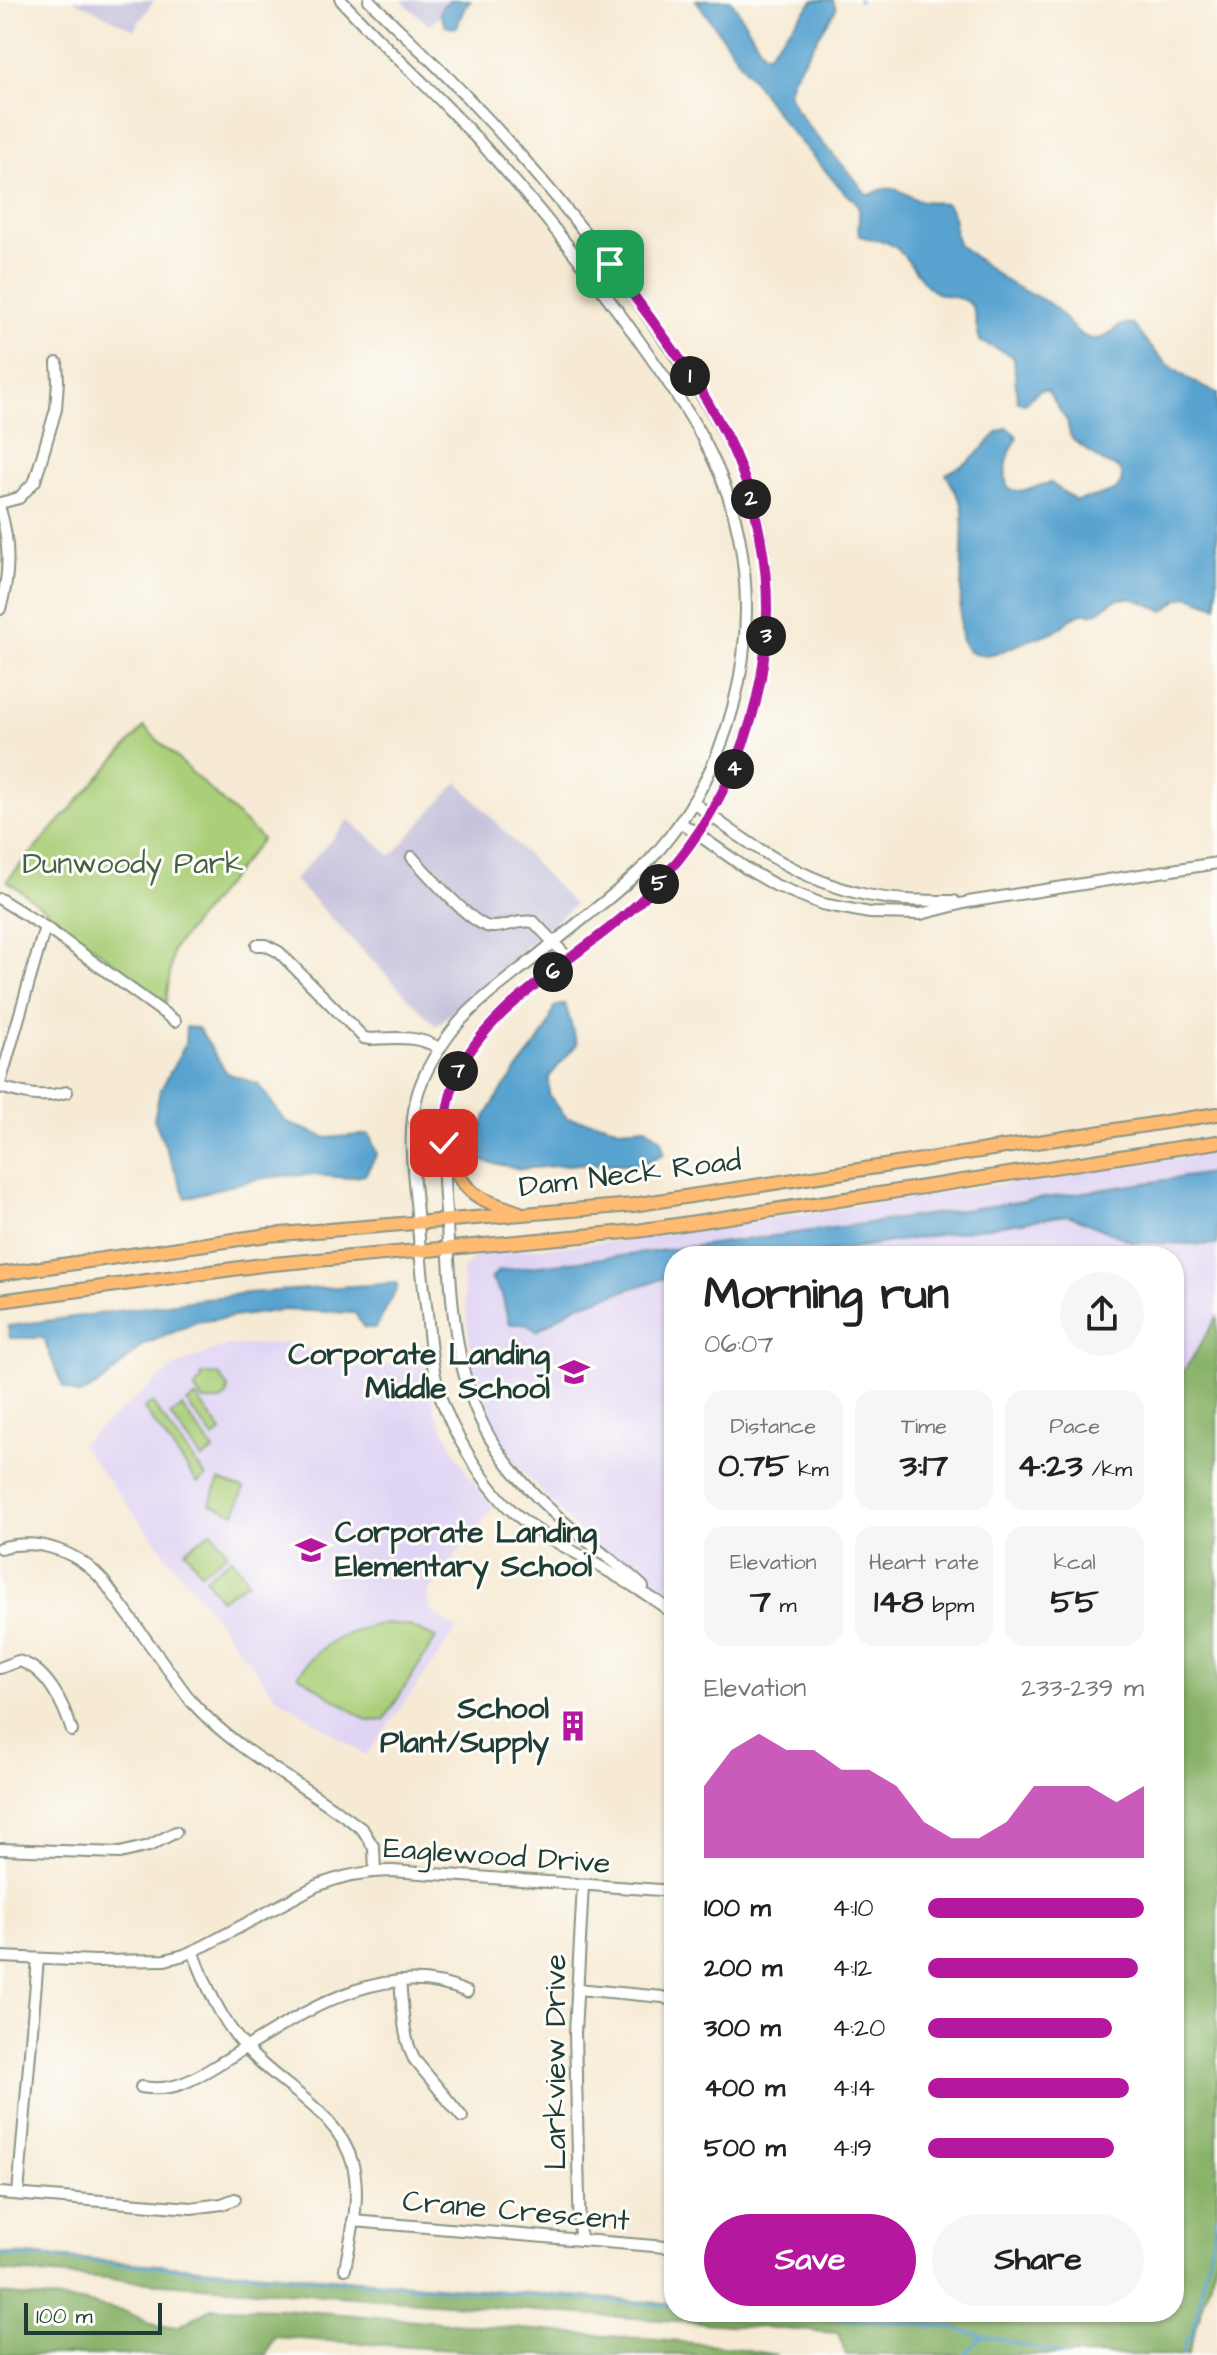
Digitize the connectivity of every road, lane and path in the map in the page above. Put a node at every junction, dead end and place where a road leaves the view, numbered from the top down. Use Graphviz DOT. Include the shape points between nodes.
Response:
graph roads {
  1 [pos="341,0"];
  2 [pos="369,0"];
  3 [pos="443,72"];
  4 [pos="429,89"];
  5 [pos="610,264"];
  6 [pos="593,277"];
  7 [pos="57,363"];
  8 [pos="0,506"];
  9 [pos="0,609"];
  10 [pos="693,802"];
  11 [pos="711,816"];
  12 [pos="680,822"];
  13 [pos="697,835"];
  14 [pos="412,857"];
  15 [pos="1217,863"];
  16 [pos="0,899"];
  17 [pos="968,902"];
  18 [pos="45,927"];
  19 [pos="553,943"];
  20 [pos="257,945"];
  21 [pos="569,959"];
  22 [pos="175,1021"];
  23 [pos="439,1048"];
  24 [pos="0,1085"];
  25 [pos="67,1092"];
  26 [pos="1217,1114"];
  27 [pos="445,1128"];
  28 [pos="1217,1142"];
  29 [pos="523,1214"];
  30 [pos="447,1220"];
  31 [pos="418,1223"];
  32 [pos="449,1248"];
  33 [pos="420,1251"];
  34 [pos="0,1274"];
  35 [pos="0,1301"];
  36 [pos="0,1548"];
  37 [pos="662,1605"];
  38 [pos="0,1668"];
  39 [pos="72,1731"];
  40 [pos="176,1832"];
  41 [pos="0,1849"];
  42 [pos="375,1871"];
  43 [pos="583,1885"];
  44 [pos="664,1890"];
  45 [pos="193,1951"];
  46 [pos="0,1957"];
  47 [pos="38,1959"];
  48 [pos="400,1981"];
  49 [pos="577,1989"];
  50 [pos="467,1992"];
  51 [pos="664,1997"];
  52 [pos="245,2048"];
  53 [pos="141,2087"];
  54 [pos="462,2117"];
  55 [pos="0,2193"];
  56 [pos="18,2194"];
  57 [pos="235,2199"];
  58 [pos="353,2221"];
  59 [pos="580,2239"];
  60 [pos="664,2247"];
  61 [pos="345,2269"];
  1 -- 4 [label="street"];
  2 -- 3 [label="street"];
  3 -- 4 [label="street"];
  3 -- 5 [label="street"];
  4 -- 6 [label="street"];
  5 -- 6 [label="street"];
  5 -- 11 [label="street" via="717,418 744,477 761,539 768,597 760,687 742,750"];
  6 -- 10 [label="street" via="698,427 721,475 739,539 747,620 741,674 726,734"];
  7 -- 8 [label="street" via="56,409 35,481 19,498"];
  8 -- 9 [label="street" via="8,556"];
  10 -- 11 [label="street"];
  10 -- 12 [label="street"];
  11 -- 13 [label="street"];
  11 -- 17 [label="street" via="781,862 844,889 898,900"];
  12 -- 13 [label="street"];
  12 -- 19 [label="street" via="647,863"];
  13 -- 17 [label="street" via="767,881 830,906 904,915"];
  13 -- 21 [label="street" via="647,896"];
  14 -- 19 [label="street" via="481,925 531,921"];
  15 -- 17 [label="street"];
  16 -- 18 [label="street"];
  18 -- 22 [label="street"];
  18 -- 24 [label="street"];
  19 -- 21 [label="street"];
  19 -- 23 [label="street" via="482,998"];
  20 -- 23 [label="street" via="279,952 364,1038 409,1038"];
  21 -- 27 [label="street" via="479,1039 455,1080"];
  23 -- 31 [label="street" via="417,1096 414,1117"];
  24 -- 25 [label="street" via="33,1096"];
  26 -- 29 [label="main road, Dam Neck Road" via="633,1205"];
  27 -- 29 [label="main road" via="453,1164 466,1186 481,1198"];
  27 -- 30 [label="street"];
  28 -- 32 [label="main road, Dam Neck Road" via="637,1231"];
  29 -- 30 [label="main road, Dam Neck Road"];
  30 -- 31 [label="main road, Dam Neck Road"];
  30 -- 32 [label="street"];
  31 -- 33 [label="street"];
  31 -- 34 [label="main road, Dam Neck Road" via="227,1240"];
  32 -- 33 [label="main road, Dam Neck Road"];
  32 -- 37 [label="street" via="463,1370 492,1442 532,1492"];
  33 -- 35 [label="main road, Dam Neck Road" via="225,1269"];
  33 -- 37 [label="street" via="438,1389 490,1486 532,1527"];
  36 -- 42 [label="street" via="43,1545 91,1568 206,1718 363,1830 374,1848"];
  38 -- 39 [label="street" via="18,1661 34,1667 57,1697"];
  40 -- 41 [label="street" via="120,1853"];
  42 -- 43 [label="street, Eaglewood Drive"];
  42 -- 45 [label="street, Eaglewood Drive" via="316,1886"];
  43 -- 44 [label="street, Eaglewood Drive"];
  43 -- 49 [label="street, Larkview Drive"];
  45 -- 47 [label="street, Eaglewood Drive" via="148,1961"];
  45 -- 52 [label="street" via="220,2015"];
  46 -- 47 [label="street, Eaglewood Drive"];
  47 -- 56 [label="street"];
  48 -- 50 [label="street" via="438,1982"];
  48 -- 52 [label="street" via="350,1991"];
  48 -- 54 [label="street" via="409,2049"];
  49 -- 51 [label="street"];
  49 -- 59 [label="street, Larkview Drive"];
  52 -- 53 [label="street" via="177,2086"];
  52 -- 58 [label="street" via="323,2116 343,2142 356,2179"];
  55 -- 56 [label="street"];
  56 -- 57 [label="street" via="191,2208"];
  58 -- 59 [label="street, Crane Crescent"];
  58 -- 61 [label="street"];
  59 -- 60 [label="street, Crane Crescent"];
}
